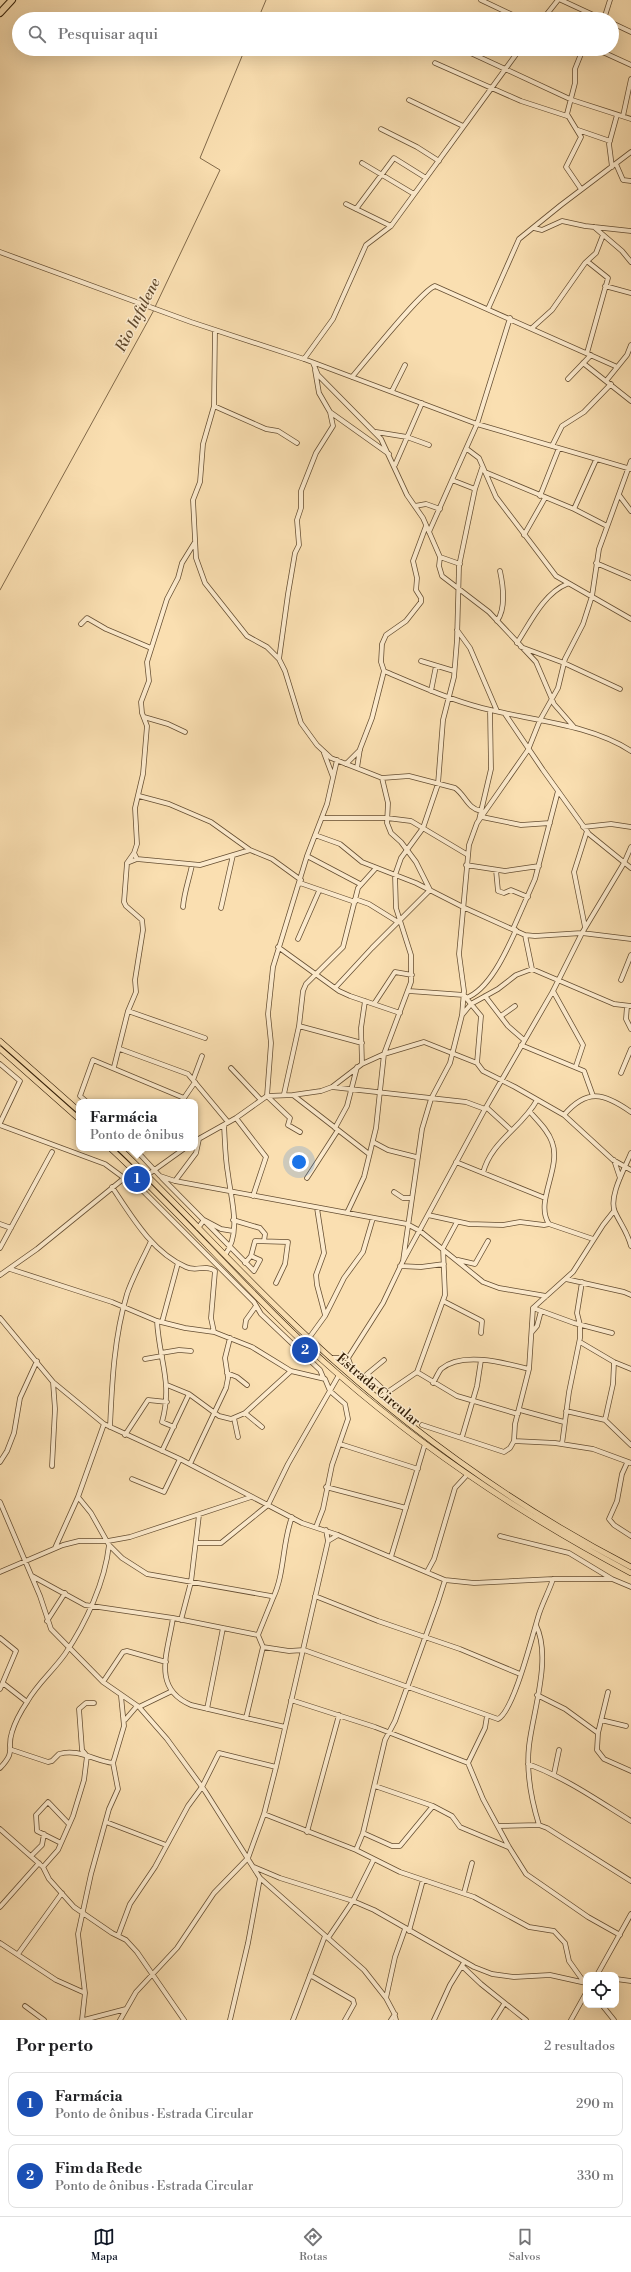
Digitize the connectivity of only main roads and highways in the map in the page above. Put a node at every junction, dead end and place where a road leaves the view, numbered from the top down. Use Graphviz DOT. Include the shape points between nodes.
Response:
graph roads {
  1 [pos="12,0"];
  2 [pos="0,13"];
  3 [pos="0,1041"];
  4 [pos="0,1049"];
  5 [pos="76,1108"];
  6 [pos="76,1116"];
  7 [pos="113,1151"];
  8 [pos="122,1151"];
  9 [pos="631,1567"];
  10 [pos="631,1573"];
  1 -- 2 [label="highway"];
  3 -- 5 [label="main road"];
  4 -- 6 [label="main road"];
  7 -- 10 [label="main road, Estrada Circular" via="339,1375 424,1444 467,1475 539,1522"];
  8 -- 9 [label="main road, Estrada Circular" via="309,1338 379,1398 461,1463 543,1517"];
}
